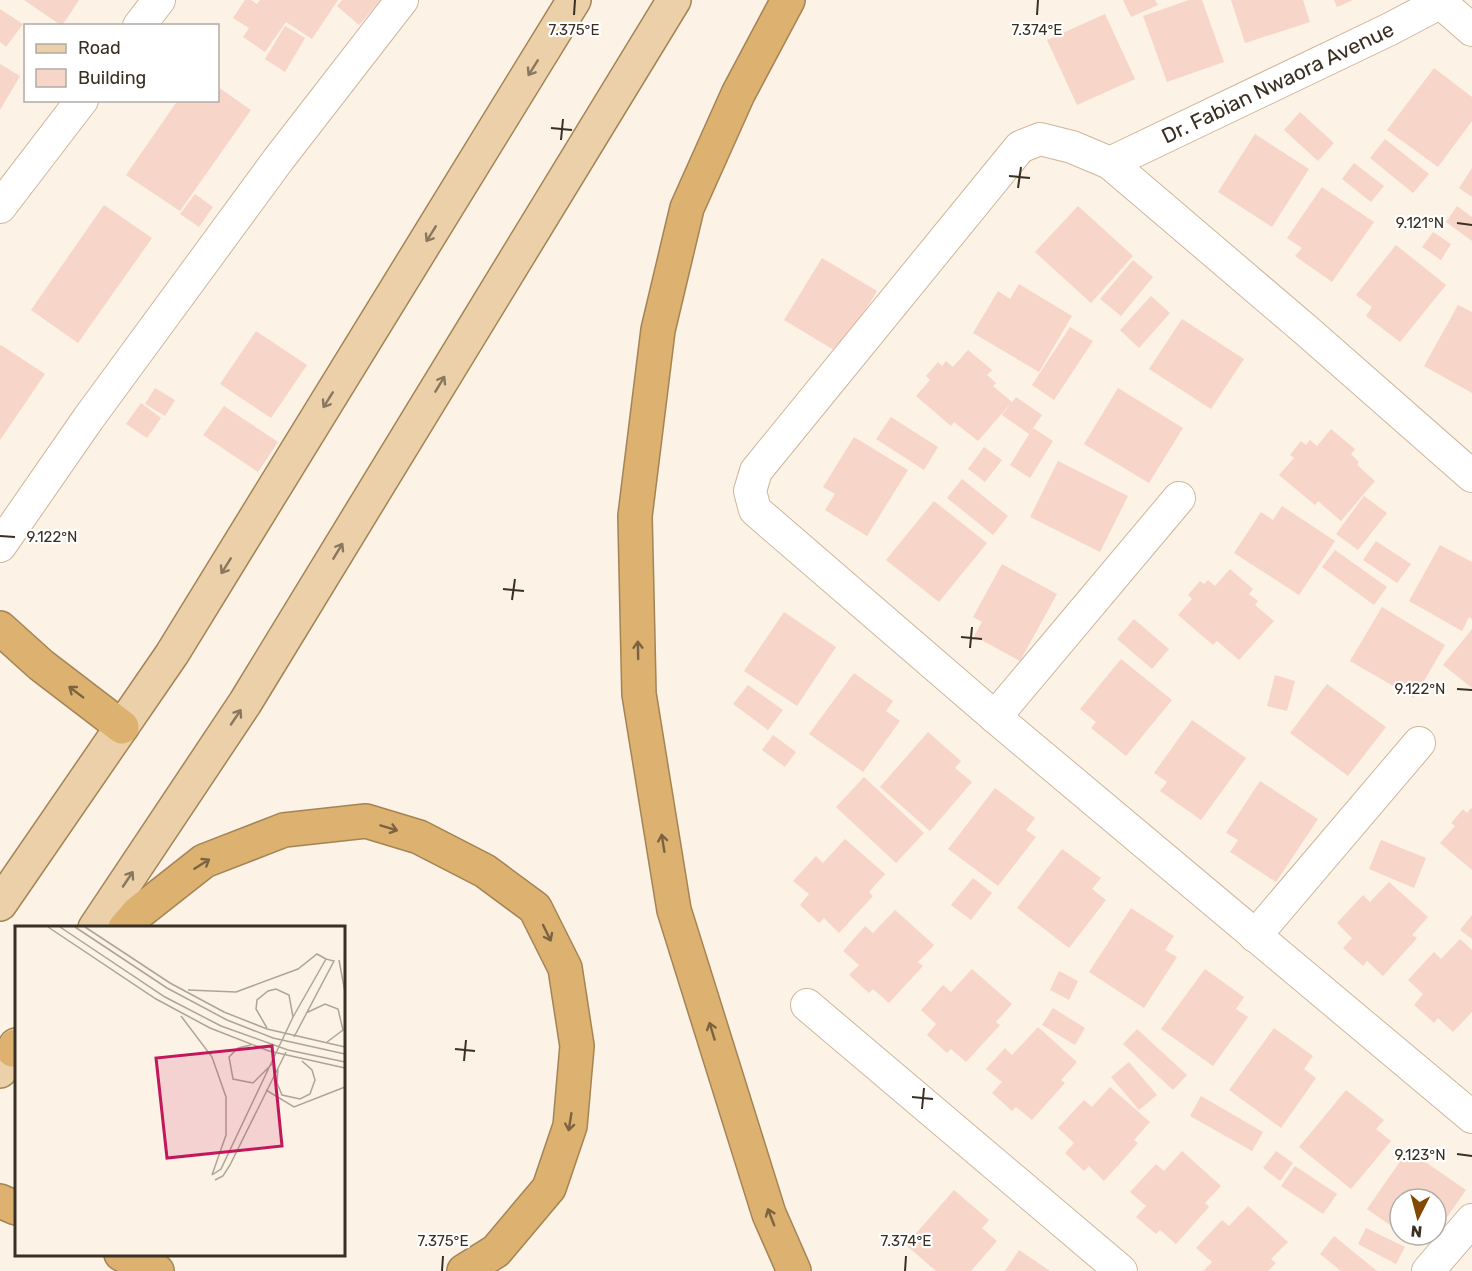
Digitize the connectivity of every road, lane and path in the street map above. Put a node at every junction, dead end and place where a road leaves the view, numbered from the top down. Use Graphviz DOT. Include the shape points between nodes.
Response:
graph roads {
  1 [pos="159,0"];
  2 [pos="402,0"];
  3 [pos="574,0"];
  4 [pos="674,0"];
  5 [pos="788,0"];
  6 [pos="1442,1"];
  7 [pos="141,24"];
  8 [pos="1472,30"];
  9 [pos="80,102"];
  10 [pos="1110,163"];
  11 [pos="0,207"];
  12 [pos="1472,476"];
  13 [pos="1179,498"];
  14 [pos="0,546"];
  15 [pos="0,628"];
  16 [pos="995,717"];
  17 [pos="122,727"];
  18 [pos="1419,742"];
  19 [pos="0,904"];
  20 [pos="96,926"];
  21 [pos="126,926"];
  22 [pos="1255,936"];
  23 [pos="807,1005"];
  24 [pos="1472,1118"];
  25 [pos="0,1201"];
  26 [pos="15,1208"];
  27 [pos="1472,1220"];
  28 [pos="125,1256"];
  29 [pos="157,1271"];
  30 [pos="464,1271"];
  31 [pos="794,1271"];
  32 [pos="1121,1271"];
  33 [pos="1428,1271"];
  1 -- 7 [label="street"];
  2 -- 14 [label="street" via="278,160"];
  3 -- 17 [label="main road, one-way" via="172,654"];
  20 -- 4 [label="main road, one-way" via="245,703"];
  31 -- 5 [label="highway, one-way" via="769,1214 674,910 639,694 635,516 658,330 687,208 738,94"];
  6 -- 8 [label="street"];
  6 -- 10 [label="street, Dr. Fabian Nwaora Avenue"];
  9 -- 11 [label="street"];
  10 -- 12 [label="street"];
  10 -- 16 [label="street" via="1040,139 1020,147 756,471 750,491 755,510"];
  13 -- 16 [label="street"];
  17 -- 15 [label="highway, one-way"];
  16 -- 22 [label="street"];
  17 -- 19 [label="main road"];
  18 -- 22 [label="street"];
  21 -- 30 [label="highway, one-way" via="204,861 284,830 366,821 419,837 485,871 535,908 565,968 576,1046 570,1126 549,1188 496,1251"];
  22 -- 24 [label="street"];
  23 -- 32 [label="street"];
  25 -- 26 [label="highway"];
  27 -- 33 [label="street"];
  28 -- 29 [label="highway"];
}
